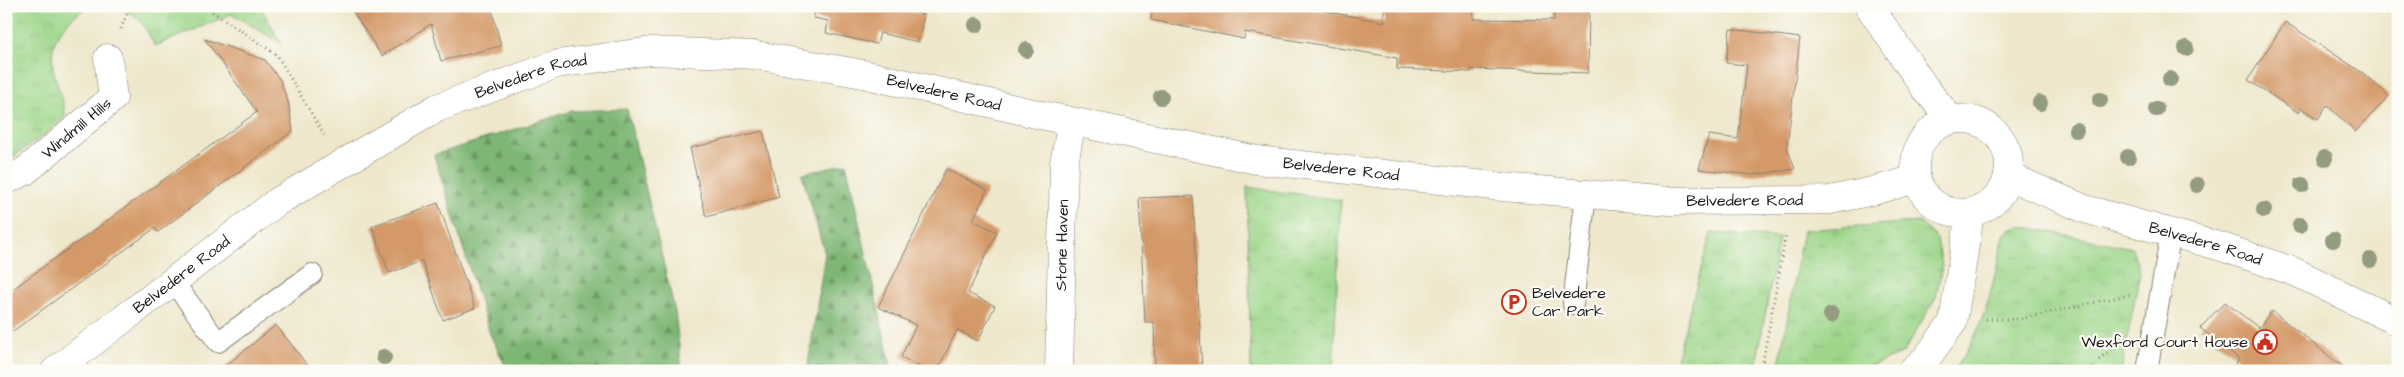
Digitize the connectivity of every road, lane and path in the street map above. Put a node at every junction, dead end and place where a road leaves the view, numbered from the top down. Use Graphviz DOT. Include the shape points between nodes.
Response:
graph roads {
  1 [pos="204,6"];
  2 [pos="1869,6"];
  3 [pos="108,58"];
  4 [pos="1951,120"];
  5 [pos="1072,122"];
  6 [pos="341,164"];
  7 [pos="2008,176"];
  8 [pos="1916,179"];
  9 [pos="6,180"];
  10 [pos="1586,194"];
  11 [pos="1785,201"];
  12 [pos="1970,213"];
  13 [pos="2171,232"];
  14 [pos="312,274"];
  15 [pos="172,280"];
  16 [pos="2161,287"];
  17 [pos="1573,304"];
  18 [pos="1954,309"];
  19 [pos="2398,322"];
  20 [pos="1059,370"];
  21 [pos="55,371"];
  22 [pos="1761,371"];
  23 [pos="1912,371"];
  24 [pos="2147,371"];
  1 -- 6 [label="path" via="277,55"];
  2 -- 4 [label="street" via="1924,88"];
  3 -- 9 [label="street, Windmill Hills" via="113,98 24,172"];
  4 -- 7 [label="street" via="1967,119 1982,123 1995,132 2009,161"];
  4 -- 8 [label="street" via="1937,126 1918,149 1914,164"];
  5 -- 6 [label="street, Belvedere Road" via="863,74 756,55 651,50 556,64 437,108"];
  5 -- 10 [label="street, Belvedere Road" via="1257,160"];
  5 -- 20 [label="street, Stone Haven" via="1064,163"];
  6 -- 15 [label="street, Belvedere Road" via="277,202"];
  7 -- 12 [label="street" via="1994,201"];
  7 -- 13 [label="street, Belvedere Road" via="2085,209"];
  8 -- 11 [label="street, Belvedere Road" via="1830,200"];
  8 -- 12 [label="street" via="1930,202 1949,212"];
  10 -- 11 [label="street, Belvedere Road" via="1670,201"];
  10 -- 17 [label="lane"];
  11 -- 22 [label="path" via="1787,228"];
  12 -- 18 [label="street"];
  13 -- 16 [label="lane"];
  13 -- 19 [label="street, Belvedere Road" via="2295,272"];
  14 -- 15 [label="lane" via="218,342"];
  15 -- 21 [label="street, Belvedere Road"];
  16 -- 18 [label="path" via="2020,319 1984,319"];
  16 -- 24 [label="lane"];
  18 -- 23 [label="street" via="1953,322 1926,359"];
}
